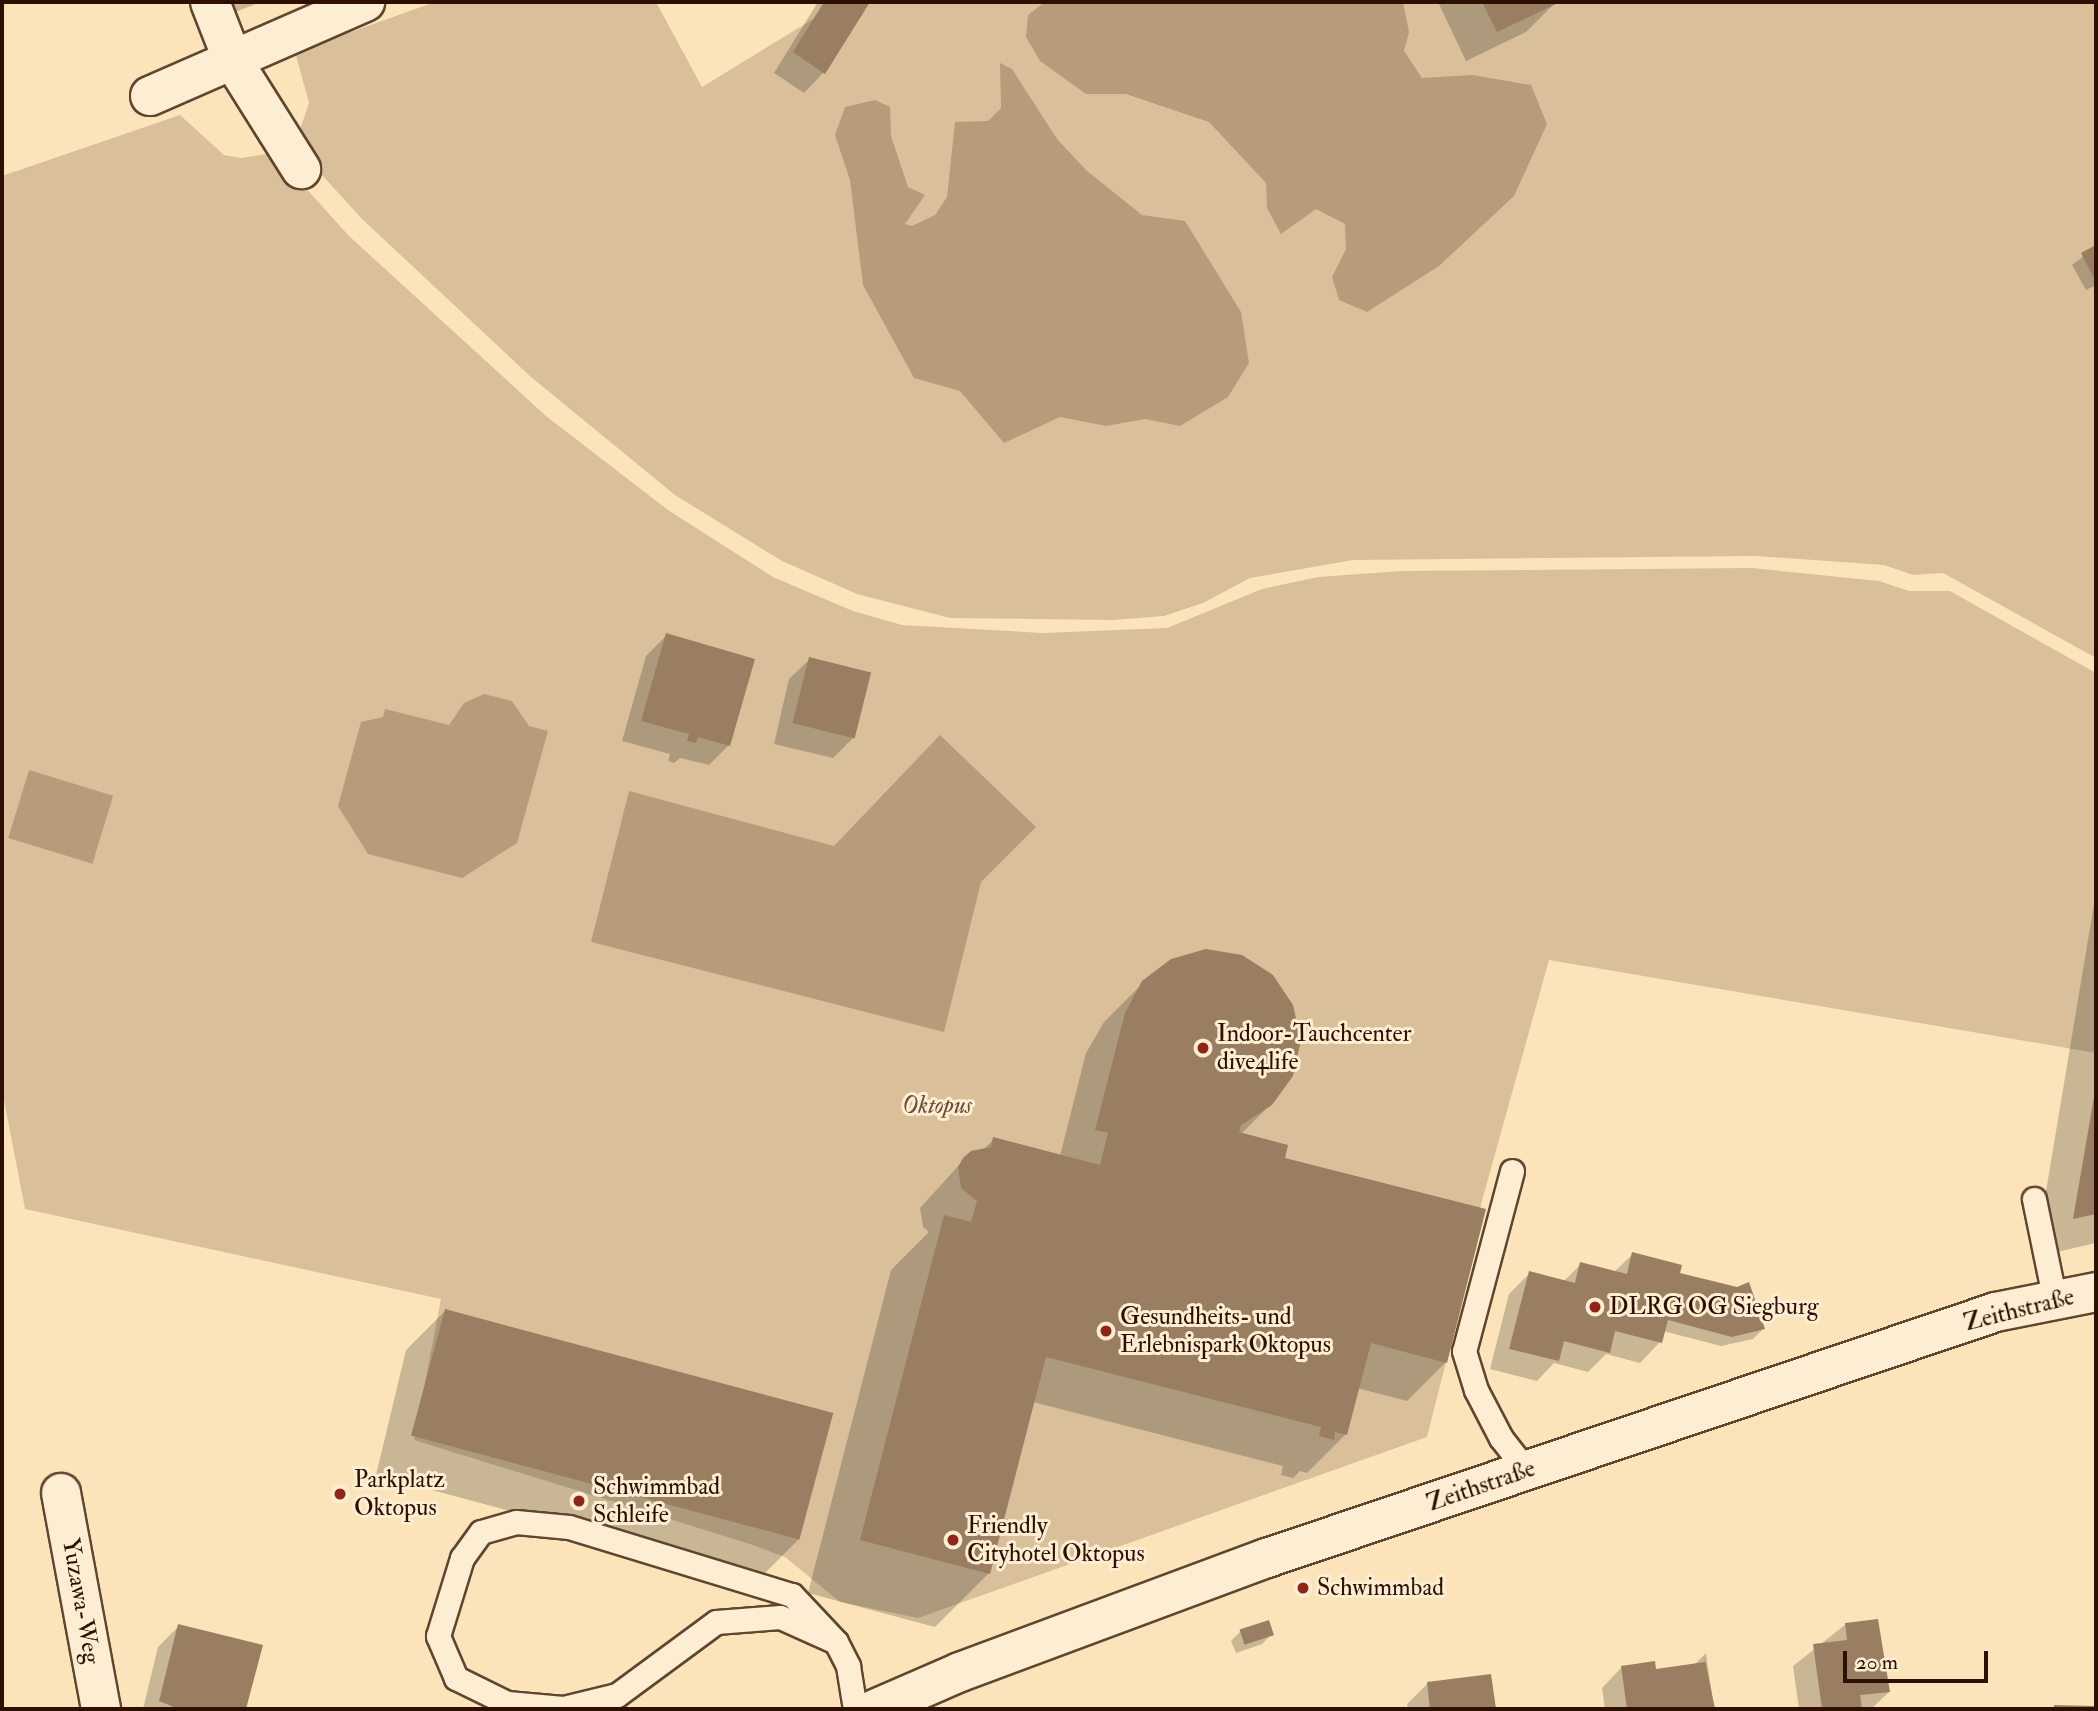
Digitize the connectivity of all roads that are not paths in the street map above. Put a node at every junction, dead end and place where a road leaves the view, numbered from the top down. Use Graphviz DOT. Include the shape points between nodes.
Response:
graph roads {
  1 [pos="210,2"];
  2 [pos="365,2"];
  3 [pos="233,61"];
  4 [pos="150,96"];
  5 [pos="301,169"];
  6 [pos="1512,1171"];
  7 [pos="2034,1199"];
  8 [pos="2096,1292"];
  9 [pos="2054,1301"];
  10 [pos="1526,1471"];
  11 [pos="61,1493"];
  12 [pos="836,1642"];
  13 [pos="101,1709"];
  14 [pos="855,1709"];
  15 [pos="875,1709"];
  1 -- 3 [label="street"];
  2 -- 3 [label="street"];
  3 -- 4 [label="street"];
  3 -- 5 [label="street"];
  6 -- 10 [label="lane" via="1464,1351 1476,1390 1501,1438"];
  7 -- 9 [label="lane"];
  8 -- 9 [label="street, Zeithstraße"];
  9 -- 10 [label="street, Zeithstraße" via="1996,1312"];
  10 -- 15 [label="street, Zeithstraße" via="1267,1558 960,1672"];
  11 -- 13 [label="street, Yuzawa-Weg"];
  12 -- 12 [label="lane" via="792,1595 569,1527 516,1522 481,1532 462,1558 438,1636 456,1678 508,1703 563,1708 617,1695 716,1622 780,1617"];
  12 -- 14 [label="lane" via="848,1666"];
}
